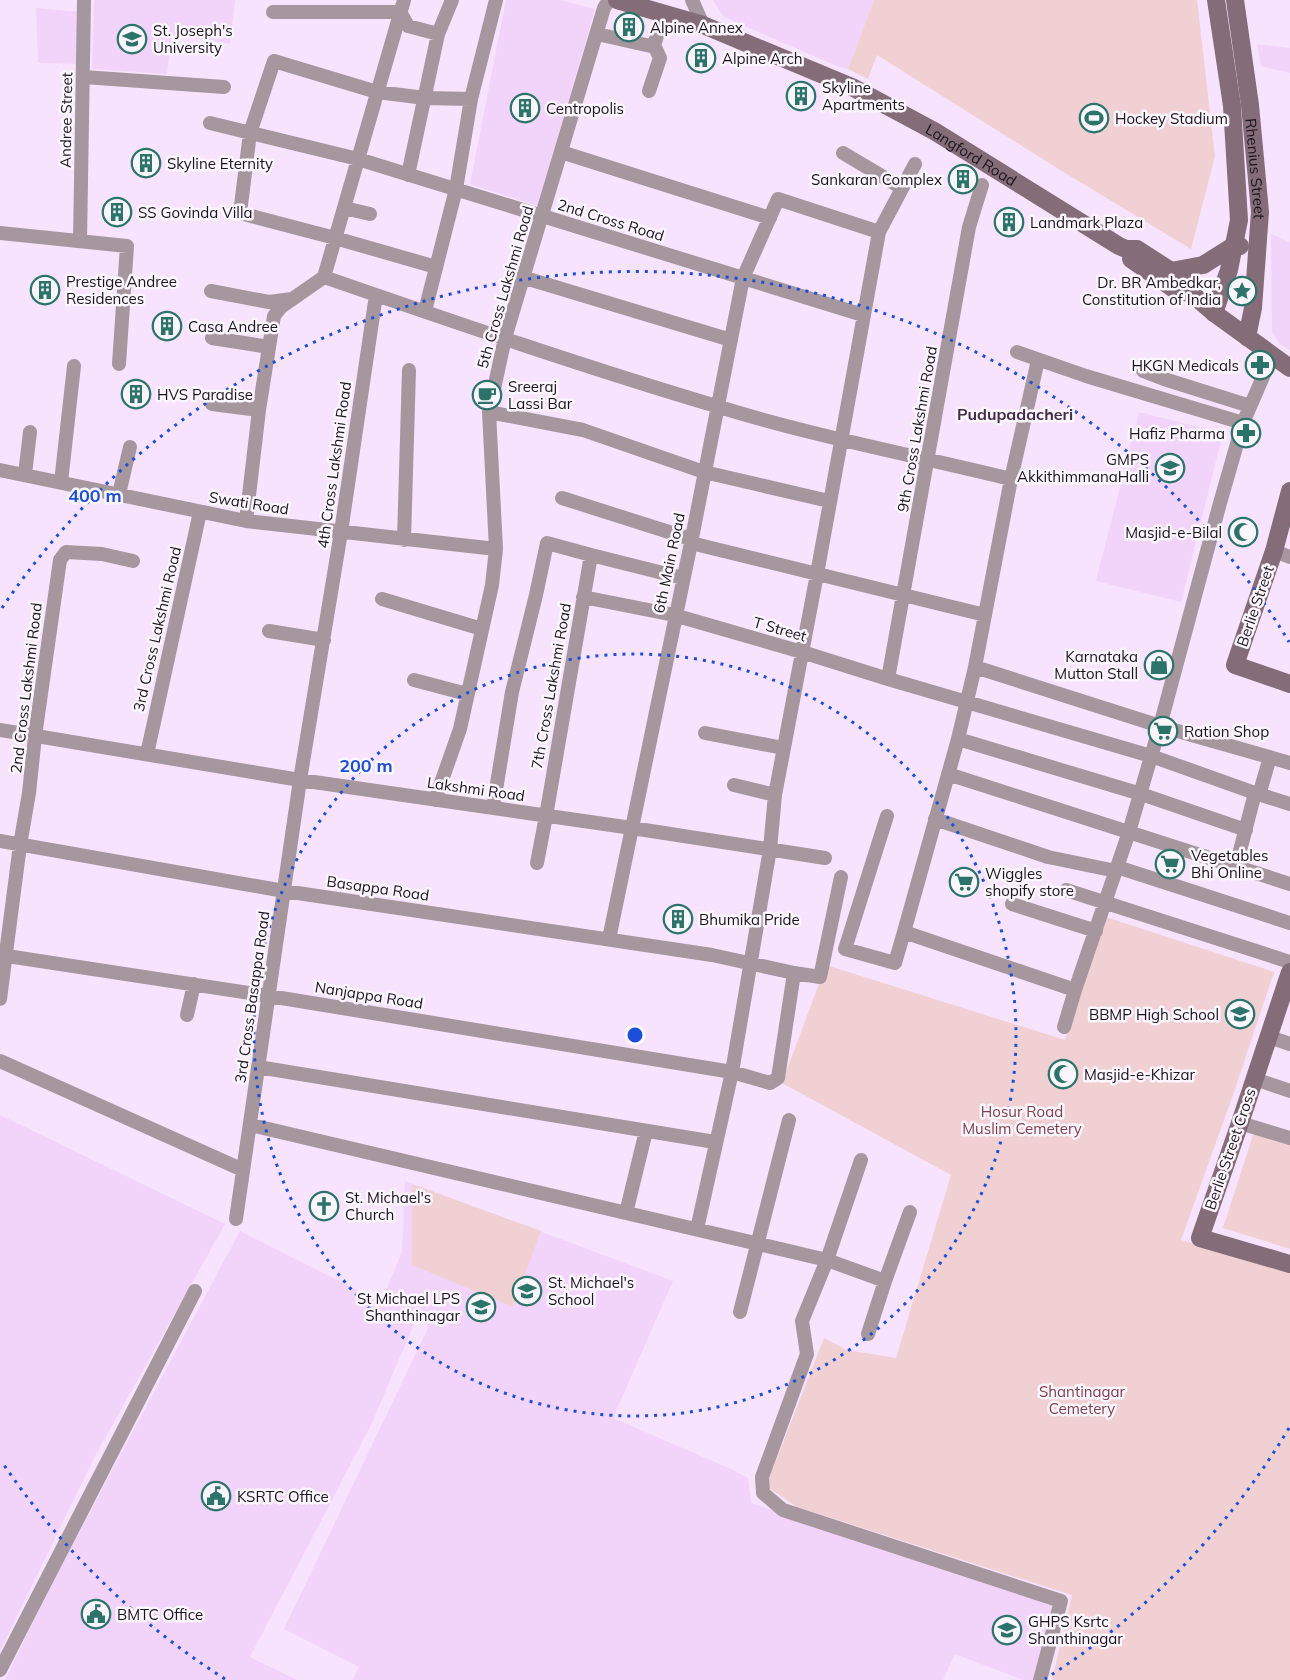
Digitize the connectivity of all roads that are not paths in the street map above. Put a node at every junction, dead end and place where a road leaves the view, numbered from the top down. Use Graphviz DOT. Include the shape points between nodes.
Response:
graph roads {
  1 [pos="84,0"];
  2 [pos="452,0"];
  3 [pos="496,0"];
  4 [pos="609,0"];
  5 [pos="617,0"];
  6 [pos="692,0"];
  7 [pos="1216,0"];
  8 [pos="1235,0"];
  9 [pos="405,4"];
  10 [pos="273,12"];
  11 [pos="664,14"];
  12 [pos="702,24"];
  13 [pos="438,34"];
  14 [pos="597,34"];
  15 [pos="654,47"];
  16 [pos="84,77"];
  17 [pos="224,87"];
  18 [pos="649,91"];
  19 [pos="377,92"];
  20 [pos="425,98"];
  21 [pos="471,99"];
  22 [pos="210,123"];
  23 [pos="250,133"];
  24 [pos="561,152"];
  25 [pos="843,153"];
  26 [pos="358,159"];
  27 [pos="915,164"];
  28 [pos="408,174"];
  29 [pos="982,185"];
  30 [pos="902,188"];
  31 [pos="456,189"];
  32 [pos="344,208"];
  33 [pos="370,214"];
  34 [pos="541,216"];
  35 [pos="770,218"];
  36 [pos="879,232"];
  37 [pos="0,233"];
  38 [pos="335,238"];
  39 [pos="80,241"];
  40 [pos="1235,245"];
  41 [pos="1257,248"];
  42 [pos="1126,249"];
  43 [pos="436,267"];
  44 [pos="1171,271"];
  45 [pos="324,277"];
  46 [pos="522,277"];
  47 [pos="743,278"];
  48 [pos="211,291"];
  49 [pos="1191,294"];
  50 [pos="376,295"];
  51 [pos="292,299"];
  52 [pos="425,311"];
  53 [pos="1214,313"];
  54 [pos="864,315"];
  55 [pos="1247,337"];
  56 [pos="212,338"];
  57 [pos="504,338"];
  58 [pos="731,340"];
  59 [pos="269,347"];
  60 [pos="1017,352"];
  61 [pos="1272,356"];
  62 [pos="1038,360"];
  63 [pos="119,364"];
  64 [pos="74,366"];
  65 [pos="1290,368"];
  66 [pos="409,370"];
  67 [pos="1143,371"];
  68 [pos="212,404"];
  69 [pos="717,406"];
  70 [pos="1250,406"];
  71 [pos="259,410"];
  72 [pos="489,412"];
  73 [pos="1243,423"];
  74 [pos="30,432"];
  75 [pos="840,440"];
  76 [pos="130,447"];
  77 [pos="928,458"];
  78 [pos="0,470"];
  79 [pos="704,472"];
  80 [pos="25,474"];
  81 [pos="1011,479"];
  82 [pos="61,482"];
  83 [pos="1290,491"];
  84 [pos="119,494"];
  85 [pos="562,498"];
  86 [pos="829,501"];
  87 [pos="200,512"];
  88 [pos="246,521"];
  89 [pos="341,532"];
  90 [pos="404,540"];
  91 [pos="691,541"];
  92 [pos="496,549"];
  93 [pos="1282,554"];
  94 [pos="591,555"];
  95 [pos="133,561"];
  96 [pos="817,574"];
  97 [pos="683,578"];
  98 [pos="903,595"];
  99 [pos="583,597"];
  100 [pos="382,599"];
  101 [pos="674,615"];
  102 [pos="985,615"];
  103 [pos="482,629"];
  104 [pos="269,631"];
  105 [pos="324,640"];
  106 [pos="802,652"];
  107 [pos="975,667"];
  108 [pos="888,679"];
  109 [pos="414,680"];
  110 [pos="1290,684"];
  111 [pos="467,694"];
  112 [pos="966,702"];
  113 [pos="1160,726"];
  114 [pos="0,730"];
  115 [pos="705,733"];
  116 [pos="35,736"];
  117 [pos="958,739"];
  118 [pos="783,748"];
  119 [pos="147,754"];
  120 [pos="1152,756"];
  121 [pos="1270,757"];
  122 [pos="1290,763"];
  123 [pos="948,774"];
  124 [pos="300,780"];
  125 [pos="734,785"];
  126 [pos="1140,794"];
  127 [pos="1257,794"];
  128 [pos="775,795"];
  129 [pos="435,800"];
  130 [pos="1290,804"];
  131 [pos="492,808"];
  132 [pos="546,816"];
  133 [pos="887,816"];
  134 [pos="936,819"];
  135 [pos="632,828"];
  136 [pos="1246,830"];
  137 [pos="1129,832"];
  138 [pos="0,842"];
  139 [pos="20,845"];
  140 [pos="770,849"];
  141 [pos="825,858"];
  142 [pos="537,863"];
  143 [pos="1236,866"];
  144 [pos="1117,869"];
  145 [pos="841,877"];
  146 [pos="1290,884"];
  147 [pos="1066,890"];
  148 [pos="284,891"];
  149 [pos="1105,903"];
  150 [pos="1012,904"];
  151 [pos="1290,923"];
  152 [pos="1096,931"];
  153 [pos="904,933"];
  154 [pos="609,939"];
  155 [pos="3,955"];
  156 [pos="1290,962"];
  157 [pos="750,963"];
  158 [pos="1290,972"];
  159 [pos="794,973"];
  160 [pos="194,984"];
  161 [pos="1075,990"];
  162 [pos="269,996"];
  163 [pos="0,999"];
  164 [pos="187,1015"];
  165 [pos="1064,1027"];
  166 [pos="1269,1037"];
  167 [pos="1290,1044"];
  168 [pos="0,1060"];
  169 [pos="258,1067"];
  170 [pos="732,1071"];
  171 [pos="1255,1079"];
  172 [pos="1290,1091"];
  173 [pos="789,1120"];
  174 [pos="1240,1123"];
  175 [pos="251,1125"];
  176 [pos="646,1131"];
  177 [pos="1290,1138"];
  178 [pos="715,1142"];
  179 [pos="861,1160"];
  180 [pos="243,1170"];
  181 [pos="910,1212"];
  182 [pos="626,1213"];
  183 [pos="236,1219"];
  184 [pos="697,1229"];
  185 [pos="758,1243"];
  186 [pos="827,1260"];
  187 [pos="1290,1264"];
  188 [pos="885,1281"];
  189 [pos="195,1291"];
  190 [pos="740,1312"];
  191 [pos="868,1334"];
  192 [pos="0,1670"];
  193 [pos="1040,1680"];
  1 -- 16 [label="street, Andree Street"];
  2 -- 13 [label="street"];
  3 -- 21 [label="street"];
  4 -- 14 [label="street, 5th Cross Lakshmi Road"];
  5 -- 11 [label="street, Langford Road"];
  6 -- 12 [label="street"];
  7 -- 40 [label="street, Rhenius Street" via="1233,122 1239,220"];
  8 -- 41 [label="street, Rhenius Street" via="1260,213"];
  9 -- 10 [label="street"];
  9 -- 13 [label="street" via="408,26"];
  9 -- 19 [label="street"];
  11 -- 12 [label="street, Langford Road"];
  11 -- 15 [label="street"];
  12 -- 42 [label="street, Langford Road" via="852,87 934,131"];
  13 -- 20 [label="street"];
  14 -- 15 [label="street"];
  14 -- 24 [label="street, 5th Cross Lakshmi Road"];
  15 -- 18 [label="street" via="660,58"];
  16 -- 17 [label="street"];
  16 -- 39 [label="street, Andree Street"];
  19 -- 20 [label="street"];
  19 -- 23 [label="street" via="274,61"];
  19 -- 26 [label="street"];
  20 -- 21 [label="street"];
  20 -- 28 [label="street"];
  21 -- 31 [label="street"];
  22 -- 23 [label="street, 2nd Cross Road"];
  23 -- 26 [label="street, 2nd Cross Road"];
  23 -- 38 [label="street" via="240,213"];
  24 -- 34 [label="street, 5th Cross Lakshmi Road"];
  24 -- 35 [label="street"];
  25 -- 30 [label="street"];
  26 -- 28 [label="street, 2nd Cross Road"];
  26 -- 32 [label="street"];
  27 -- 30 [label="street"];
  28 -- 31 [label="street, 2nd Cross Road"];
  29 -- 77 [label="street, 9th Cross Lakshmi Road" via="969,227"];
  30 -- 36 [label="street"];
  31 -- 34 [label="street, 2nd Cross Road"];
  31 -- 43 [label="street"];
  32 -- 33 [label="street"];
  32 -- 38 [label="street"];
  34 -- 46 [label="street, 5th Cross Lakshmi Road"];
  34 -- 47 [label="street, 2nd Cross Road"];
  35 -- 36 [label="street, 6th Main Road" via="778,199"];
  35 -- 47 [label="street, 6th Main Road"];
  36 -- 54 [label="street"];
  37 -- 39 [label="street"];
  38 -- 43 [label="street"];
  38 -- 45 [label="street"];
  39 -- 63 [label="street" via="127,246"];
  40 -- 41 [label="street"];
  40 -- 44 [label="street" via="1203,265"];
  40 -- 53 [label="street, Rhenius Street"];
  41 -- 55 [label="street, Rhenius Street"];
  42 -- 44 [label="street, Langford Road" via="1137,249"];
  42 -- 49 [label="street" via="1130,258 1177,291"];
  43 -- 52 [label="street"];
  44 -- 49 [label="street, Langford Road" via="1185,280"];
  45 -- 50 [label="street"];
  45 -- 51 [label="street"];
  46 -- 57 [label="street, 5th Cross Lakshmi Road"];
  46 -- 58 [label="street"];
  47 -- 54 [label="street, 2nd Cross Road"];
  47 -- 58 [label="street, 6th Main Road"];
  48 -- 51 [label="street" via="269,302"];
  49 -- 53 [label="street, Langford Road"];
  50 -- 52 [label="street"];
  50 -- 89 [label="street, 4th Cross Lakshmi Road"];
  51 -- 59 [label="street" via="274,316"];
  52 -- 57 [label="street"];
  53 -- 55 [label="street, Langford Road"];
  54 -- 75 [label="street"];
  55 -- 61 [label="street, Langford Road"];
  56 -- 59 [label="street"];
  57 -- 69 [label="street"];
  57 -- 72 [label="street, 5th Cross Lakshmi Road"];
  58 -- 69 [label="street, 6th Main Road"];
  59 -- 71 [label="street"];
  60 -- 62 [label="street"];
  61 -- 65 [label="street, Langford Road"];
  61 -- 70 [label="street"];
  62 -- 73 [label="street"];
  62 -- 81 [label="street"];
  64 -- 82 [label="street"];
  66 -- 90 [label="street"];
  67 -- 70 [label="street"];
  68 -- 71 [label="street"];
  69 -- 75 [label="street"];
  69 -- 79 [label="street, 6th Main Road"];
  70 -- 73 [label="street"];
  71 -- 88 [label="street"];
  72 -- 79 [label="street" via="583,430"];
  72 -- 92 [label="street, 5th Cross Lakshmi Road"];
  73 -- 113 [label="street"];
  74 -- 80 [label="street"];
  75 -- 77 [label="street"];
  75 -- 86 [label="street"];
  76 -- 84 [label="street"];
  77 -- 81 [label="street"];
  77 -- 98 [label="street, 9th Cross Lakshmi Road"];
  78 -- 80 [label="street, Swati Road"];
  79 -- 86 [label="street"];
  79 -- 91 [label="street, 6th Main Road"];
  80 -- 82 [label="street, Swati Road"];
  81 -- 102 [label="street"];
  82 -- 84 [label="street, Swati Road"];
  83 -- 93 [label="street, Berlie Street"];
  84 -- 87 [label="street, Swati Road"];
  85 -- 91 [label="street"];
  86 -- 96 [label="street"];
  87 -- 88 [label="street, Swati Road"];
  87 -- 119 [label="street, 3rd Cross Lakshmi Road"];
  88 -- 89 [label="street, Swati Road"];
  89 -- 90 [label="street, Swati Road"];
  89 -- 105 [label="street, 4th Cross Lakshmi Road"];
  90 -- 92 [label="street, Swati Road"];
  91 -- 96 [label="street"];
  91 -- 97 [label="street, 6th Main Road"];
  92 -- 103 [label="street, 5th Cross Lakshmi Road"];
  93 -- 110 [label="street, Berlie Street" via="1236,665"];
  94 -- 97 [label="street"];
  94 -- 99 [label="street, 7th Cross Lakshmi Road"];
  94 -- 131 [label="street" via="547,543 512,692"];
  95 -- 116 [label="street, 2nd Cross Lakshmi Road" via="66,552 60,560"];
  96 -- 98 [label="street"];
  96 -- 106 [label="street"];
  97 -- 101 [label="street, 6th Main Road"];
  98 -- 102 [label="street"];
  98 -- 108 [label="street, 9th Cross Lakshmi Road"];
  99 -- 101 [label="street, T Street"];
  99 -- 132 [label="street, 7th Cross Lakshmi Road"];
  100 -- 103 [label="street"];
  101 -- 106 [label="street, T Street"];
  101 -- 135 [label="street, 6th Main Road"];
  102 -- 107 [label="street"];
  103 -- 111 [label="street, 5th Cross Lakshmi Road"];
  104 -- 105 [label="street"];
  105 -- 124 [label="street, 4th Cross Lakshmi Road"];
  106 -- 108 [label="street, T Street"];
  106 -- 118 [label="street"];
  107 -- 112 [label="street"];
  107 -- 113 [label="street"];
  108 -- 112 [label="street, T Street"];
  109 -- 111 [label="street"];
  111 -- 129 [label="street, 5th Cross Lakshmi Road" via="460,729"];
  112 -- 117 [label="street"];
  112 -- 120 [label="street, T Street"];
  113 -- 120 [label="street"];
  113 -- 121 [label="street"];
  114 -- 116 [label="street, Lakshmi Road"];
  115 -- 118 [label="street"];
  116 -- 119 [label="street, Lakshmi Road"];
  116 -- 139 [label="street, 2nd Cross Lakshmi Road"];
  117 -- 123 [label="street"];
  117 -- 126 [label="street"];
  118 -- 128 [label="street"];
  119 -- 124 [label="street, Lakshmi Road"];
  120 -- 126 [label="street"];
  120 -- 127 [label="street, T Street"];
  121 -- 122 [label="street"];
  121 -- 127 [label="street"];
  123 -- 134 [label="street"];
  123 -- 137 [label="street"];
  124 -- 129 [label="street, Lakshmi Road"];
  124 -- 148 [label="street, 3rd Cross Basappa Road"];
  125 -- 128 [label="street"];
  126 -- 136 [label="street"];
  126 -- 137 [label="street"];
  127 -- 130 [label="street, T Street"];
  127 -- 136 [label="street"];
  128 -- 140 [label="street"];
  129 -- 131 [label="street, Lakshmi Road"];
  131 -- 132 [label="street, Lakshmi Road"];
  132 -- 135 [label="street, Lakshmi Road"];
  132 -- 142 [label="street, 7th Cross Lakshmi Road"];
  133 -- 153 [label="street" via="845,948 895,963"];
  134 -- 144 [label="street" via="1048,857"];
  134 -- 153 [label="street"];
  135 -- 140 [label="street, Lakshmi Road"];
  135 -- 154 [label="street, 6th Main Road"];
  136 -- 143 [label="street"];
  137 -- 143 [label="street"];
  137 -- 144 [label="street"];
  138 -- 139 [label="street, Basappa Road"];
  139 -- 148 [label="street, Basappa Road"];
  139 -- 155 [label="street, 2nd Cross Lakshmi Road"];
  140 -- 141 [label="street, Lakshmi Road"];
  140 -- 157 [label="street"];
  143 -- 146 [label="street"];
  144 -- 149 [label="street"];
  144 -- 151 [label="street"];
  145 -- 159 [label="street, Basappa Road" via="820,977"];
  147 -- 149 [label="street"];
  148 -- 154 [label="street, Basappa Road"];
  148 -- 162 [label="street, 3rd Cross Basappa Road"];
  149 -- 152 [label="street"];
  149 -- 156 [label="street"];
  150 -- 152 [label="street"];
  152 -- 161 [label="street"];
  153 -- 161 [label="street"];
  154 -- 157 [label="street, Basappa Road"];
  155 -- 160 [label="street, Nanjappa Road"];
  155 -- 163 [label="street, 2nd Cross Lakshmi Road"];
  157 -- 159 [label="street, Basappa Road"];
  157 -- 170 [label="street"];
  158 -- 166 [label="street, Berlie Street Cross"];
  159 -- 170 [label="street, Nanjappa Road" via="778,1078 770,1083"];
  160 -- 162 [label="street, Nanjappa Road"];
  160 -- 164 [label="street"];
  161 -- 165 [label="street"];
  162 -- 169 [label="street, 3rd Cross Basappa Road"];
  162 -- 170 [label="street, Nanjappa Road"];
  166 -- 167 [label="street"];
  166 -- 171 [label="street, Berlie Street Cross"];
  168 -- 180 [label="street"];
  169 -- 175 [label="street, 3rd Cross Basappa Road"];
  169 -- 176 [label="street"];
  170 -- 178 [label="street"];
  171 -- 172 [label="street"];
  171 -- 174 [label="street, Berlie Street Cross"];
  173 -- 185 [label="street"];
  174 -- 177 [label="street"];
  174 -- 187 [label="street, Berlie Street Cross" via="1200,1238"];
  175 -- 180 [label="street, 3rd Cross Basappa Road"];
  175 -- 182 [label="street"];
  176 -- 178 [label="street"];
  176 -- 182 [label="street"];
  178 -- 184 [label="street"];
  179 -- 186 [label="street"];
  180 -- 183 [label="street, 3rd Cross Basappa Road"];
  181 -- 188 [label="street"];
  182 -- 184 [label="street"];
  184 -- 185 [label="street"];
  185 -- 186 [label="street"];
  185 -- 190 [label="street"];
  186 -- 188 [label="street"];
  186 -- 193 [label="street" via="802,1321 807,1354 762,1477 763,1493 783,1510 1061,1601"];
  188 -- 191 [label="street"];
  189 -- 192 [label="street"];
}
